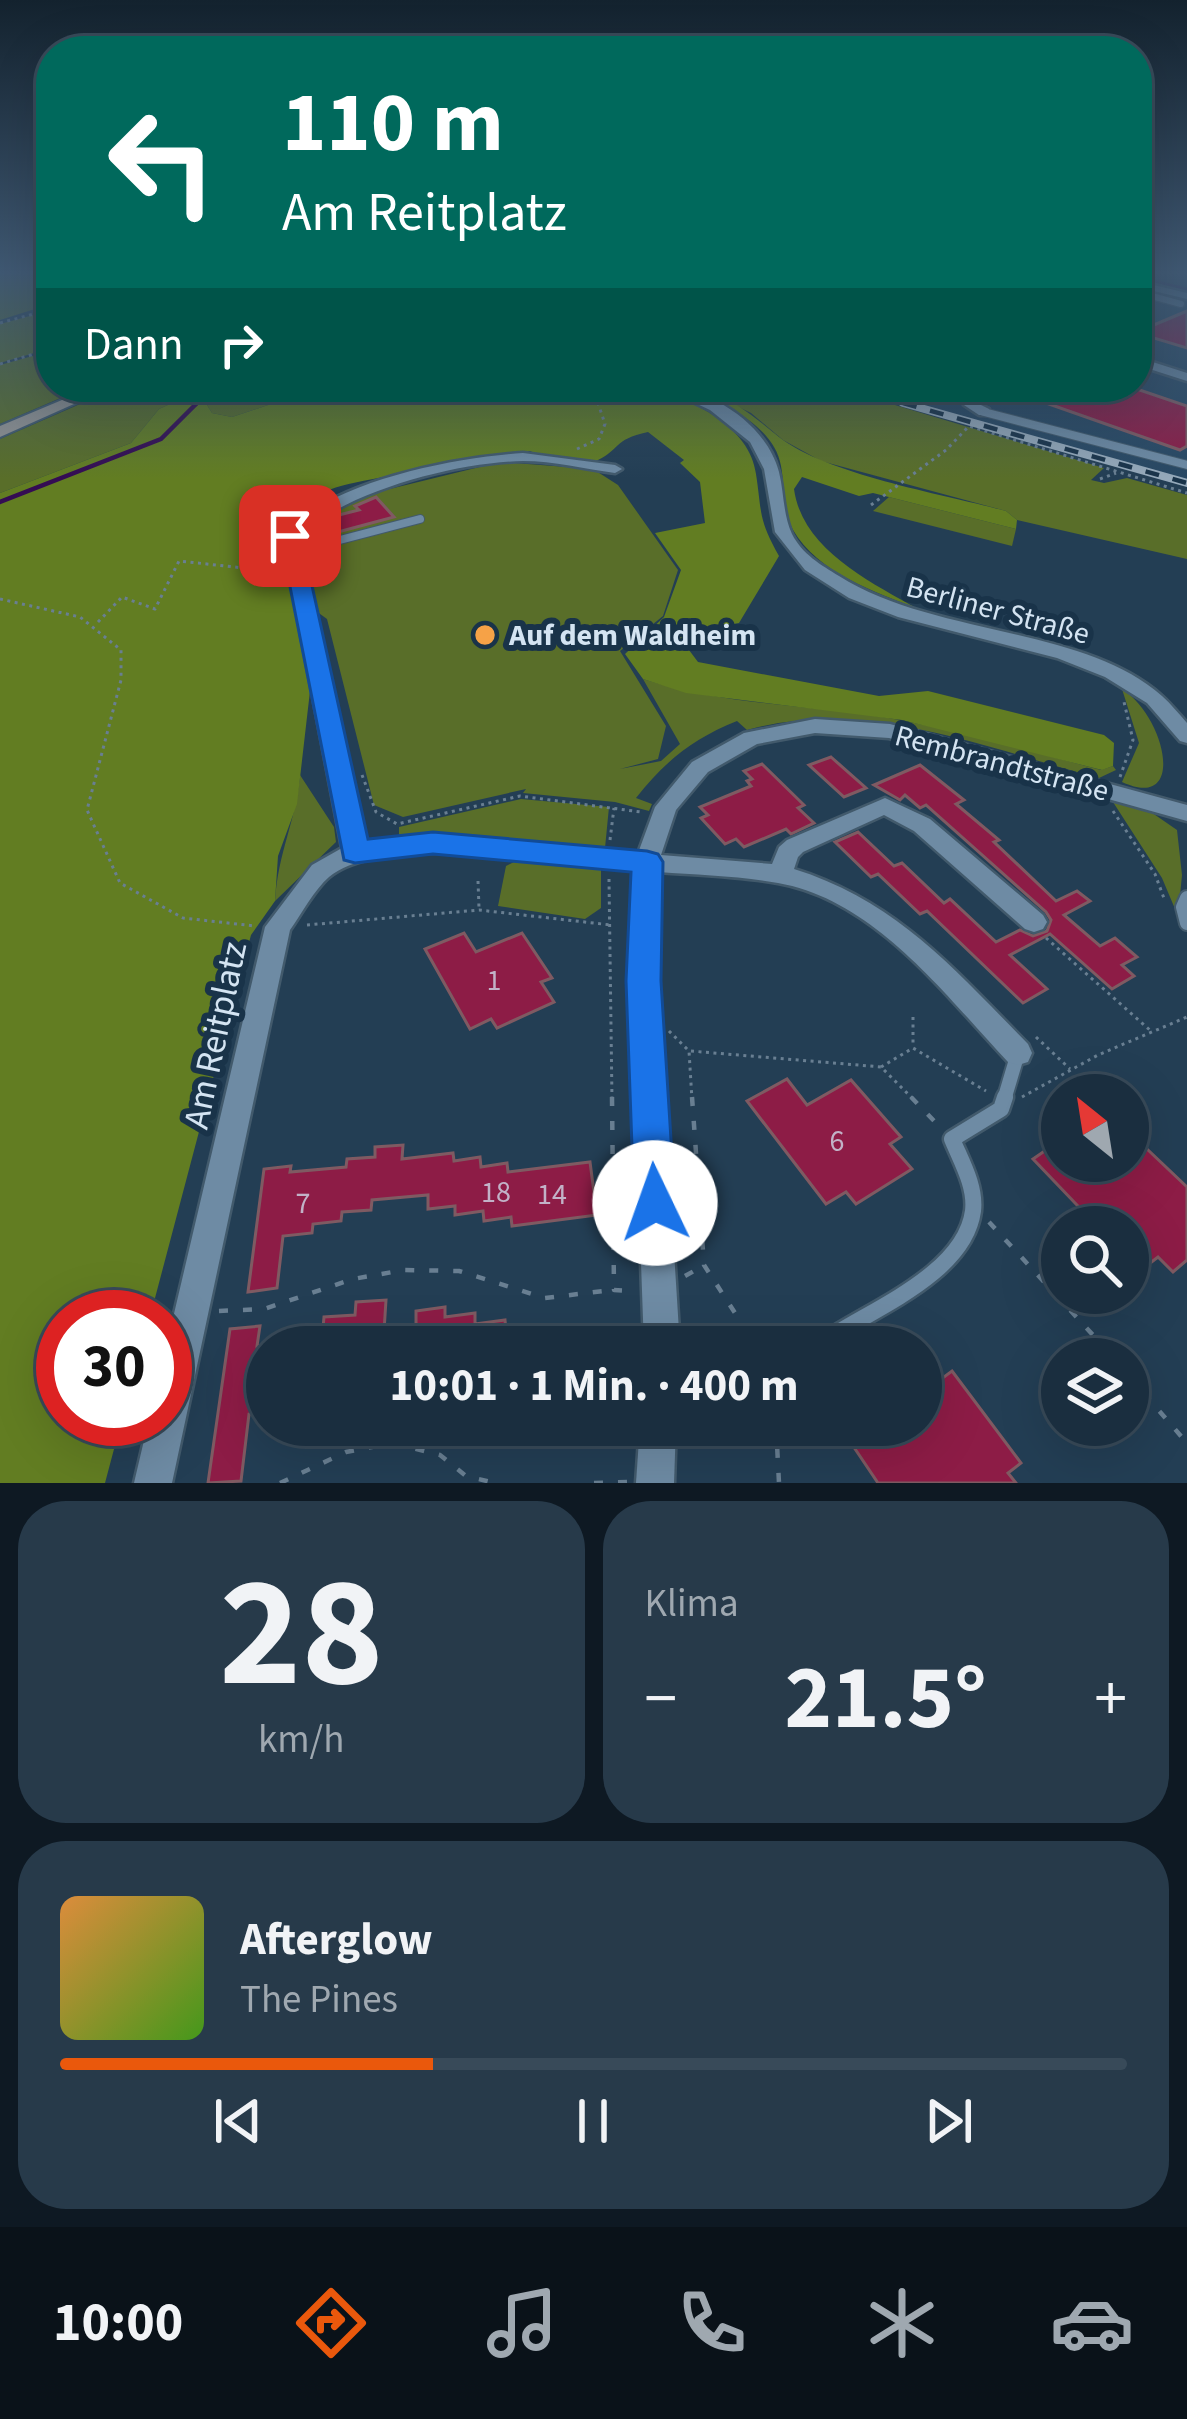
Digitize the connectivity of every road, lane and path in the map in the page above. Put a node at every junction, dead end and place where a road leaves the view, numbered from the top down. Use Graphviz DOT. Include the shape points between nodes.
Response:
graph roads {
  1 [pos="36,353"];
  2 [pos="0,364"];
  3 [pos="1152,366"];
  4 [pos="1187,377"];
  5 [pos="69,402"];
  6 [pos="599,402"];
  7 [pos="699,402"];
  8 [pos="980,402"];
  9 [pos="984,412"];
  10 [pos="0,432"];
  11 [pos="550,461"];
  12 [pos="1187,465"];
  13 [pos="615,469"];
  14 [pos="1118,473"];
  15 [pos="1100,479"];
  16 [pos="1187,494"];
  17 [pos="871,505"];
  18 [pos="420,519"];
  19 [pos="295,558"];
  20 [pos="0,599"];
  21 [pos="97,623"];
  22 [pos="1187,736"];
  23 [pos="361,768"];
  24 [pos="614,806"];
  25 [pos="1187,813"];
  26 [pos="663,818"];
  27 [pos="355,852"];
  28 [pos="608,858"];
  29 [pos="647,862"];
  30 [pos="781,874"];
  31 [pos="478,881"];
  32 [pos="1187,898"];
  33 [pos="479,910"];
  34 [pos="1034,922"];
  35 [pos="1187,923"];
  36 [pos="610,926"];
  37 [pos="278,927"];
  38 [pos="913,1017"];
  39 [pos="1187,1017"];
  40 [pos="669,1030"];
  41 [pos="1154,1034"];
  42 [pos="913,1048"];
  43 [pos="689,1051"];
  44 [pos="1018,1053"];
  45 [pos="881,1067"];
  46 [pos="1003,1107"];
  47 [pos="952,1139"];
  48 [pos="973,1211"];
  49 [pos="704,1265"];
  50 [pos="614,1290"];
  51 [pos="659,1292"];
  52 [pos="192,1312"];
  53 [pos="661,1326"];
  54 [pos="743,1326"];
  55 [pos="848,1326"];
  56 [pos="1095,1338"];
  57 [pos="1149,1399"];
  58 [pos="1187,1443"];
  59 [pos="161,1446"];
  60 [pos="657,1446"];
  61 [pos="777,1446"];
  62 [pos="655,1482"];
  63 [pos="153,1483"];
  64 [pos="280,1483"];
  65 [pos="495,1483"];
  66 [pos="594,1483"];
  67 [pos="779,1483"];
  1 -- 2 [label="path"];
  3 -- 4 [label="street"];
  5 -- 10 [label="street"];
  6 -- 11 [label="path" via="599,439"];
  7 -- 22 [label="street, Berliner Straße" via="759,444 779,528 817,571 910,618 1099,666 1154,699"];
  8 -- 9 [label="street" via="971,406"];
  9 -- 12 [label="lane"];
  11 -- 13 [label="street"];
  11 -- 19 [label="street" via="486,463 353,494 298,524 290,536"];
  14 -- 15 [label="path"];
  14 -- 16 [label="path"];
  14 -- 17 [label="path" via="964,426 946,450"];
  18 -- 19 [label="lane"];
  19 -- 21 [label="path" via="262,570 179,561 155,610 122,597"];
  19 -- 27 [label="street"];
  20 -- 21 [label="path"];
  21 -- 37 [label="path" via="122,650 122,680 88,810 120,883 183,918"];
  23 -- 24 [label="path" via="371,807 397,824 520,796"];
  24 -- 26 [label="path"];
  24 -- 28 [label="path"];
  25 -- 26 [label="street, Rembrandtstraße" via="890,731 815,726 751,738 700,767"];
  26 -- 29 [label="street, Rembrandtstraße"];
  27 -- 28 [label="street" via="433,843"];
  27 -- 37 [label="street, Am Reitplatz" via="320,871"];
  28 -- 29 [label="street"];
  28 -- 36 [label="path"];
  29 -- 30 [label="street"];
  29 -- 51 [label="street, Rembrandtstraße" via="644,981"];
  30 -- 34 [label="street" via="795,845 885,806 922,825"];
  30 -- 44 [label="street" via="814,882 894,928"];
  31 -- 33 [label="path"];
  32 -- 35 [label="lane"];
  33 -- 36 [label="path"];
  33 -- 37 [label="path"];
  34 -- 41 [label="path"];
  36 -- 50 [label="path"];
  37 -- 52 [label="street, Am Reitplatz"];
  38 -- 42 [label="path"];
  39 -- 41 [label="path"];
  40 -- 43 [label="path"];
  41 -- 46 [label="path"];
  42 -- 45 [label="path"];
  42 -- 46 [label="path" via="930,1066 968,1072"];
  43 -- 45 [label="path"];
  43 -- 49 [label="path"];
  44 -- 46 [label="lane"];
  45 -- 47 [label="path"];
  46 -- 47 [label="lane"];
  47 -- 48 [label="lane"];
  48 -- 55 [label="lane" via="960,1245"];
  48 -- 56 [label="path"];
  49 -- 51 [label="path"];
  49 -- 54 [label="path"];
  50 -- 51 [label="path"];
  50 -- 52 [label="path" via="545,1298 459,1270 404,1270 264,1309"];
  51 -- 53 [label="street, Rembrandtstraße"];
  57 -- 58 [label="path"];
  59 -- 63 [label="street, Am Reitplatz"];
  60 -- 62 [label="street"];
  61 -- 67 [label="path"];
  62 -- 66 [label="path"];
  64 -- 65 [label="path" via="346,1452 393,1443"];
}
